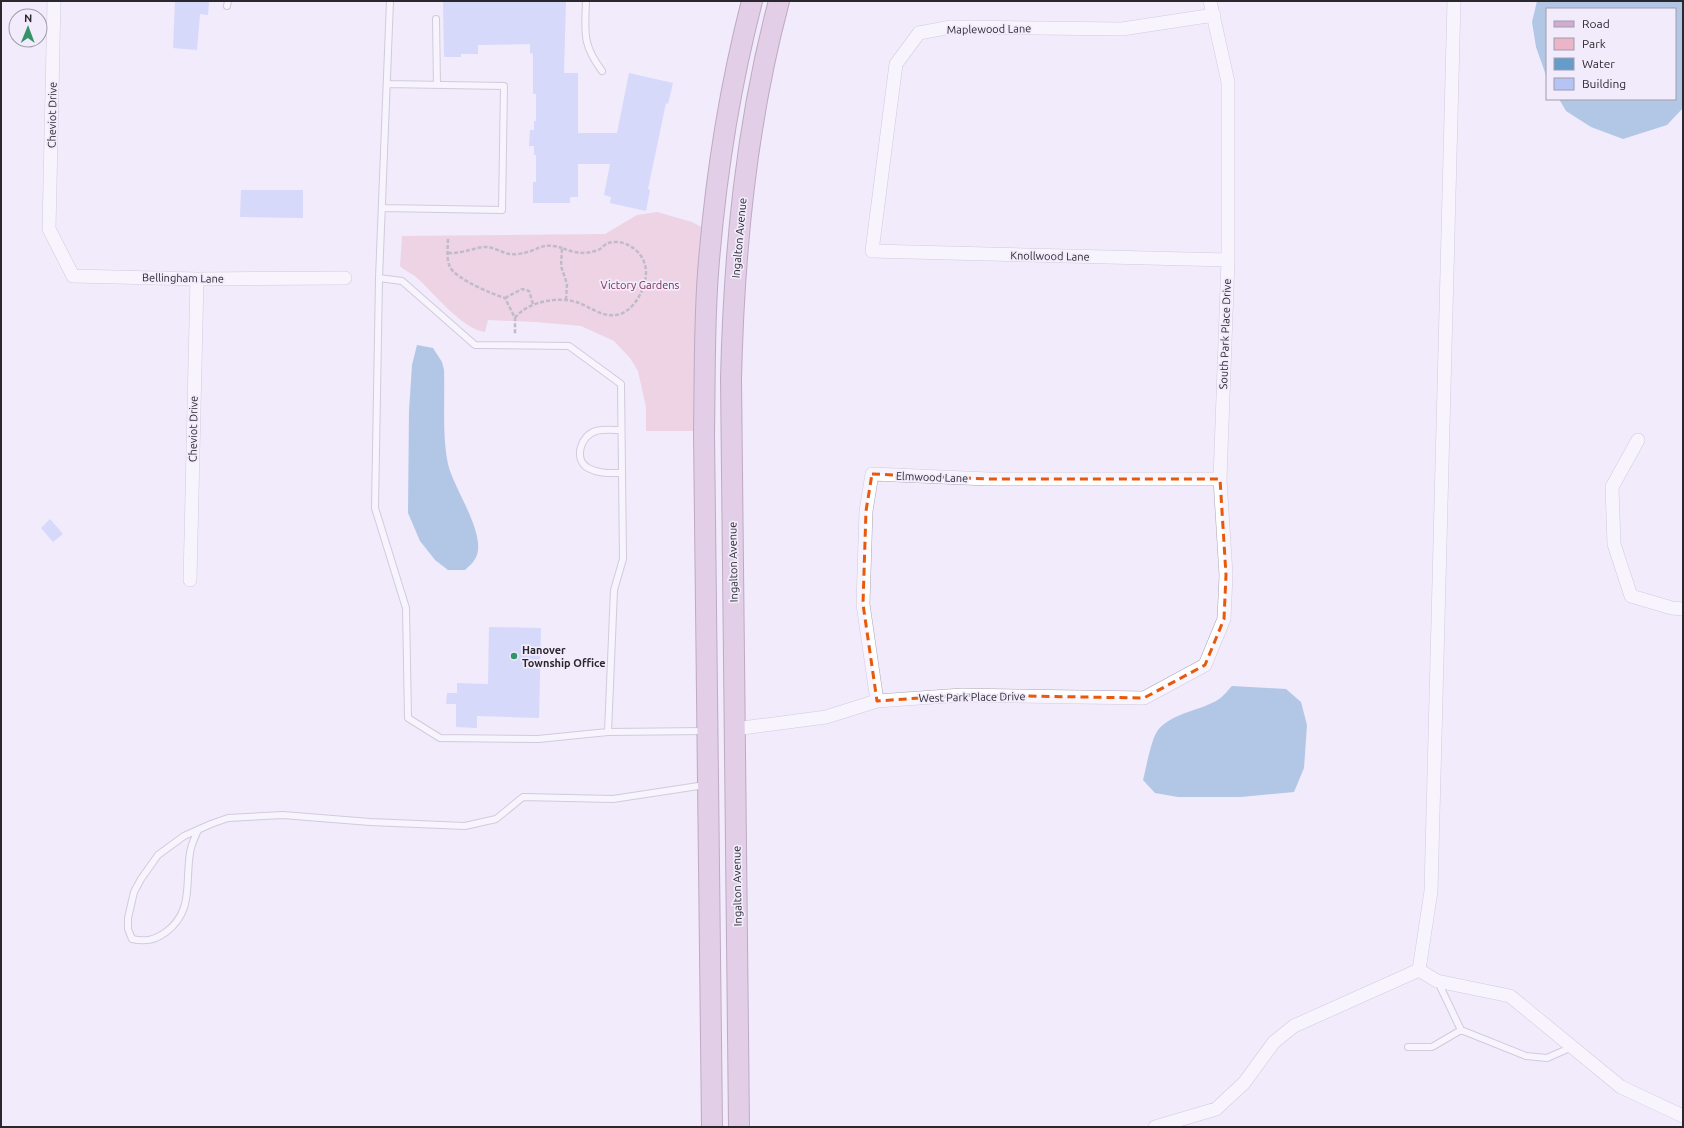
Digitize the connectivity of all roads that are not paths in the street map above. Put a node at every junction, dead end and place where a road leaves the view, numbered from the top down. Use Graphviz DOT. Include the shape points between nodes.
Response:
graph roads {
  1 [pos="54,1"];
  2 [pos="390,1"];
  3 [pos="586,1"];
  4 [pos="752,1"];
  5 [pos="779,1"];
  6 [pos="1210,1"];
  7 [pos="1454,1"];
  8 [pos="1214,15"];
  9 [pos="436,19"];
  10 [pos="602,71"];
  11 [pos="387,84"];
  12 [pos="437,85"];
  13 [pos="382,208"];
  14 [pos="49,230"];
  15 [pos="872,251"];
  16 [pos="1228,260"];
  17 [pos="345,278"];
  18 [pos="379,278"];
  19 [pos="197,279"];
  20 [pos="621,430"];
  21 [pos="1638,440"];
  22 [pos="622,473"];
  23 [pos="1220,479"];
  24 [pos="190,580"];
  25 [pos="1683,609"];
  26 [pos="1205,665"];
  27 [pos="876,701"];
  28 [pos="734,729"];
  29 [pos="708,731"];
  30 [pos="608,732"];
  31 [pos="709,785"];
  32 [pos="198,830"];
  33 [pos="1418,970"];
  34 [pos="1438,981"];
  35 [pos="1461,1030"];
  36 [pos="1408,1047"];
  37 [pos="1572,1047"];
  38 [pos="1683,1116"];
  39 [pos="712,1127"];
  40 [pos="739,1127"];
  41 [pos="1155,1127"];
  1 -- 14 [label="street, Cheviot Drive"];
  2 -- 11 [label="lane"];
  3 -- 10 [label="lane" via="585,38 591,56"];
  4 -- 29 [label="main road" via="721,152 708,273 704,433"];
  5 -- 28 [label="main road, Ingalton Avenue" via="757,97 736,262 731,379"];
  6 -- 8 [label="street, South Park Place Drive"];
  7 -- 33 [label="street" via="1431,891"];
  8 -- 15 [label="street, Maplewood Lane" via="1122,29 951,27 919,33 896,64"];
  8 -- 16 [label="street, South Park Place Drive" via="1228,82"];
  9 -- 12 [label="lane"];
  11 -- 12 [label="lane"];
  11 -- 13 [label="lane"];
  12 -- 13 [label="lane" via="504,86 502,210"];
  13 -- 18 [label="lane"];
  14 -- 19 [label="street, Bellingham Lane" via="73,276"];
  15 -- 16 [label="street, Knollwood Lane"];
  16 -- 23 [label="street, South Park Place Drive"];
  17 -- 19 [label="street, Bellingham Lane"];
  18 -- 20 [label="lane" via="402,281 475,345 569,346 621,384"];
  18 -- 30 [label="lane" via="375,508 406,608 408,718 440,738 538,739"];
  19 -- 24 [label="street, Cheviot Drive"];
  20 -- 22 [label="lane"];
  20 -- 22 [label="lane" via="596,431 584,437 580,448 581,459 586,467 598,472"];
  21 -- 25 [label="street" via="1612,487 1614,544 1631,596"];
  22 -- 30 [label="lane" via="623,559 614,590"];
  23 -- 26 [label="street, South Park Place Drive" via="1226,575 1224,619"];
  23 -- 27 [label="street, Elmwood Lane" via="988,478 872,474 866,511 863,604"];
  26 -- 27 [label="street, West Park Place Drive" via="1144,698 962,695"];
  27 -- 28 [label="street, West Park Place Drive" via="826,717"];
  28 -- 29 [label="main road"];
  28 -- 40 [label="main road, Ingalton Avenue"];
  29 -- 30 [label="lane"];
  29 -- 31 [label="main road"];
  31 -- 32 [label="lane" via="613,798 523,797 496,819 465,826 283,815 228,818"];
  31 -- 39 [label="main road"];
  32 -- 32 [label="lane" via="184,836 158,855 141,879 134,892 128,918 128,929 132,939 145,941 159,938 182,916 187,898 190,851"];
  33 -- 34 [label="street"];
  33 -- 41 [label="street" via="1294,1026 1274,1042 1244,1083 1216,1110"];
  34 -- 35 [label="lane"];
  34 -- 37 [label="street" via="1510,996"];
  35 -- 36 [label="lane" via="1432,1047"];
  35 -- 37 [label="lane" via="1526,1056 1547,1058"];
  37 -- 38 [label="street" via="1621,1088"];
}
